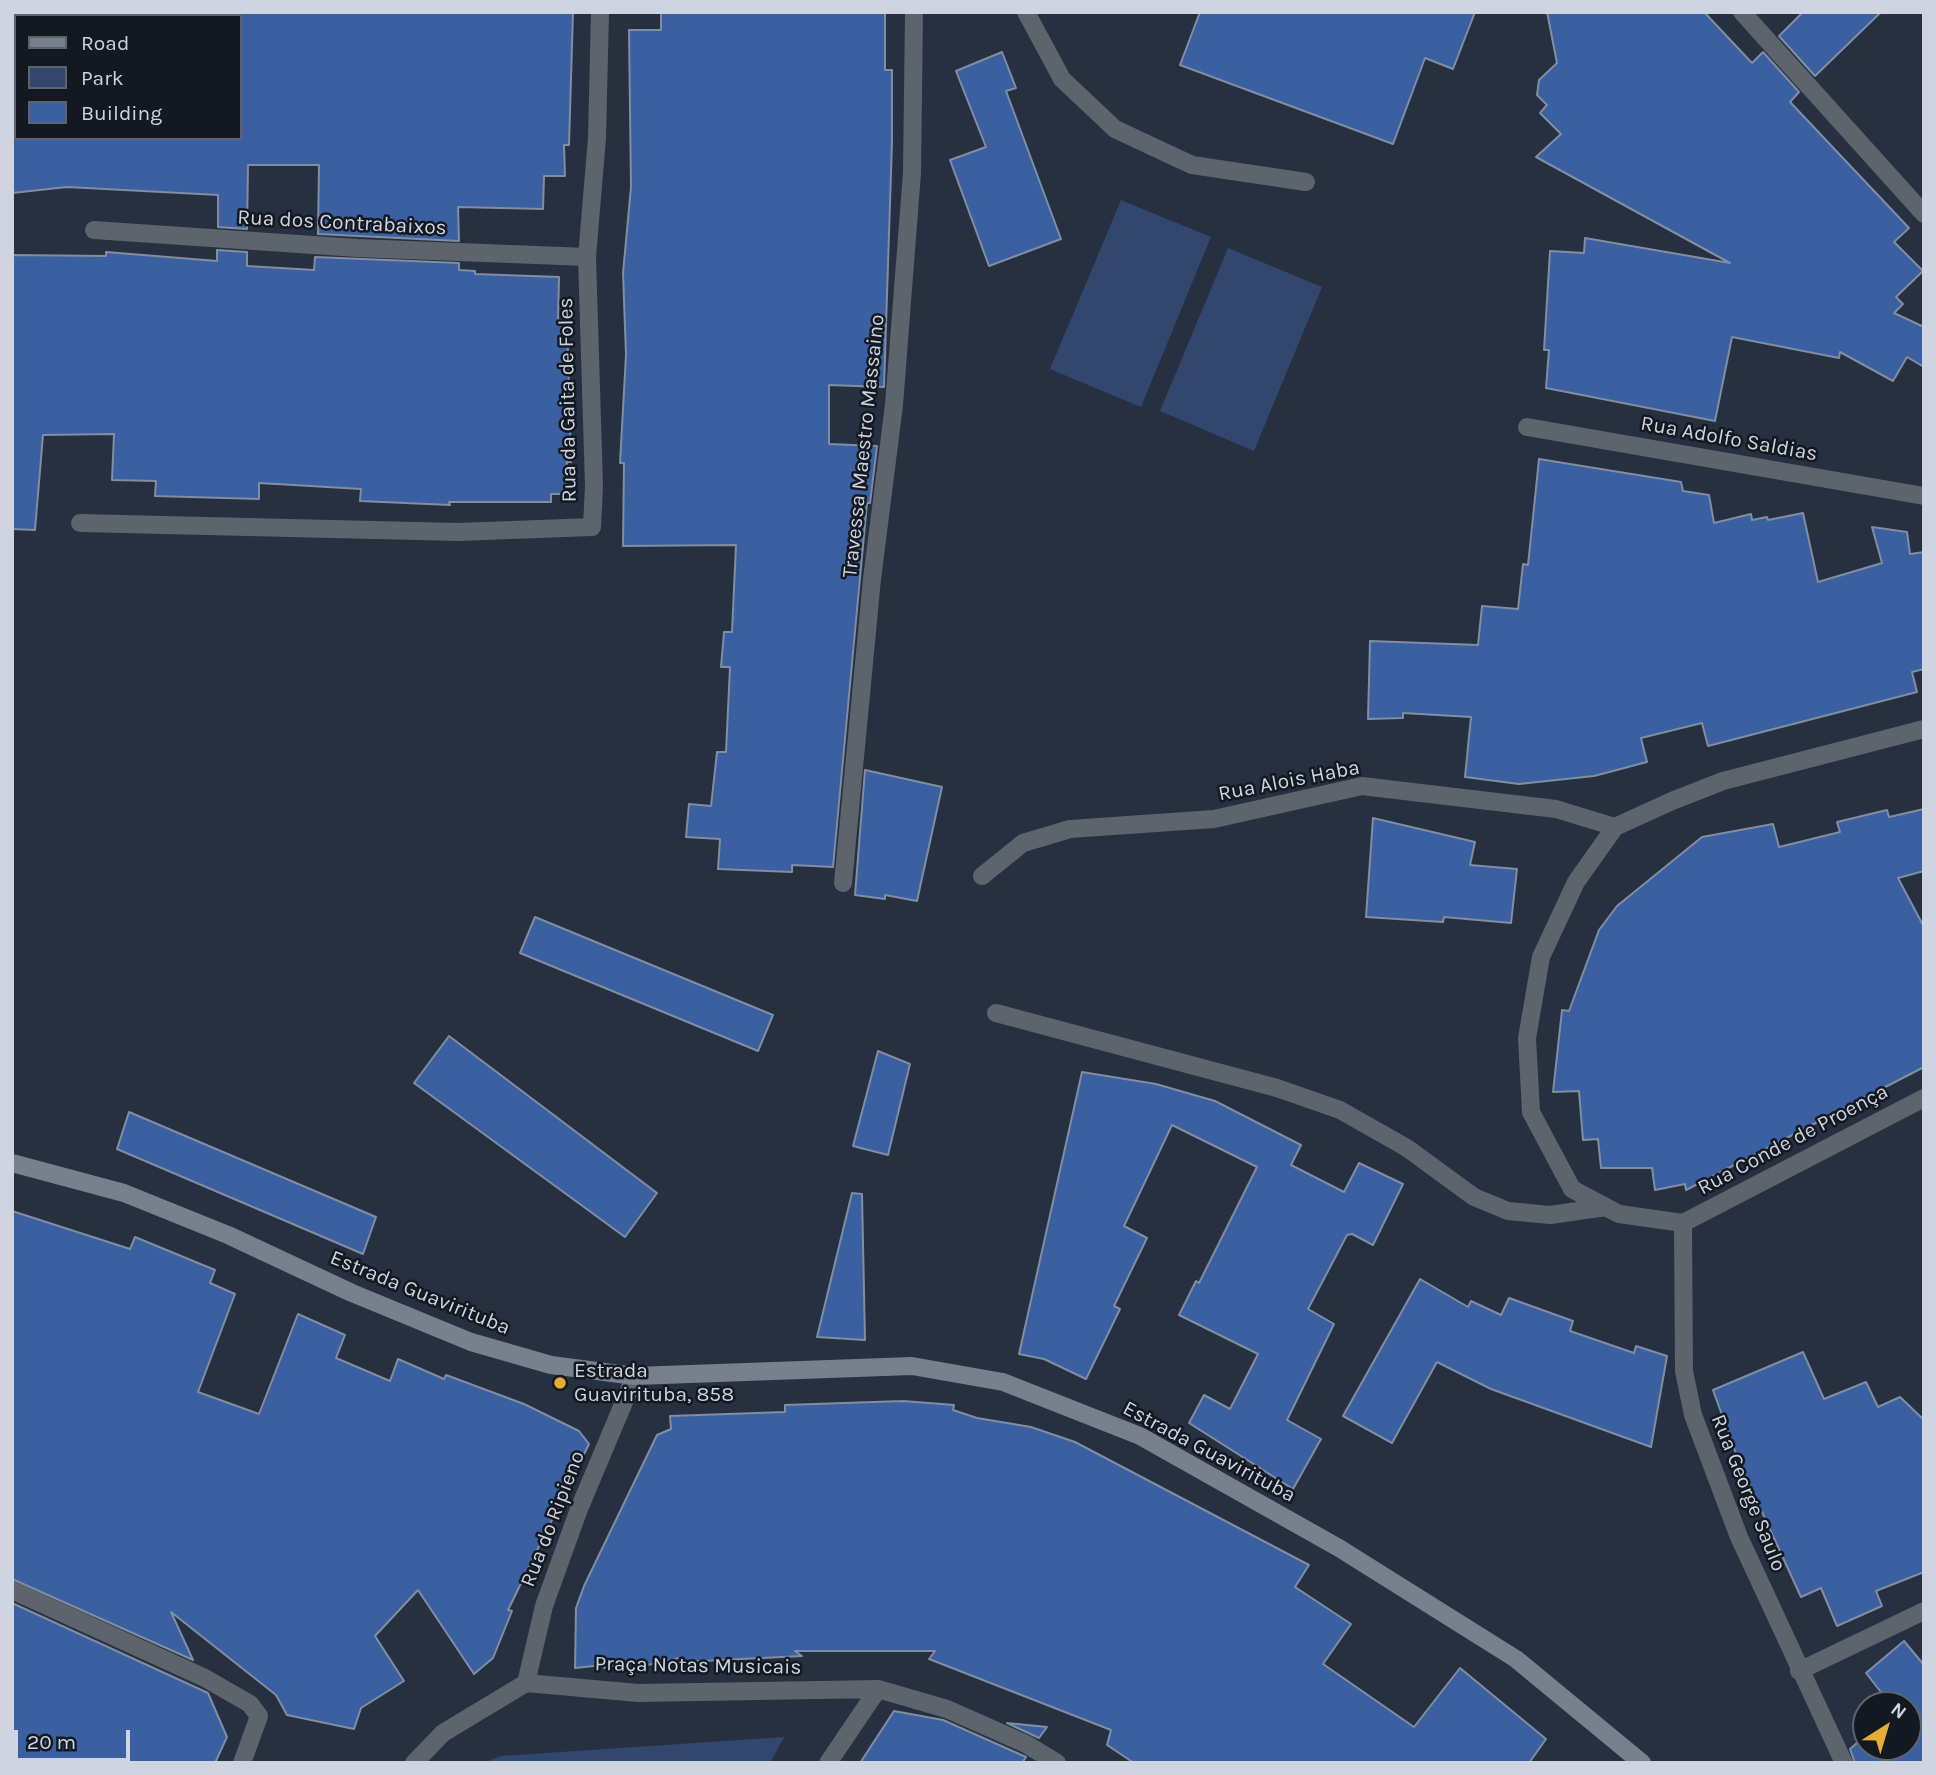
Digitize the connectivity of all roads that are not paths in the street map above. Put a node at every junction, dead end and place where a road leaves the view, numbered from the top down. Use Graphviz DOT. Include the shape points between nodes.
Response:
graph roads {
  1 [pos="600,12"];
  2 [pos="914,12"];
  3 [pos="1026,12"];
  4 [pos="1742,12"];
  5 [pos="1306,182"];
  6 [pos="1924,214"];
  7 [pos="94,230"];
  8 [pos="587,257"];
  9 [pos="1527,427"];
  10 [pos="1924,496"];
  11 [pos="80,523"];
  12 [pos="1924,729"];
  13 [pos="1615,827"];
  14 [pos="982,876"];
  15 [pos="843,883"];
  16 [pos="996,1013"];
  17 [pos="1924,1098"];
  18 [pos="12,1163"];
  19 [pos="1606,1207"];
  20 [pos="1683,1223"];
  21 [pos="635,1376"];
  22 [pos="12,1590"];
  23 [pos="1924,1611"];
  24 [pos="1799,1671"];
  25 [pos="526,1683"];
  26 [pos="878,1689"];
  27 [pos="242,1763"];
  28 [pos="414,1763"];
  29 [pos="828,1763"];
  30 [pos="1057,1763"];
  31 [pos="1642,1763"];
  32 [pos="1844,1763"];
  1 -- 8 [label="street, Rua da Gaita de Foles" via="597,138"];
  2 -- 15 [label="street, Travessa Maestro Massaino" via="912,173 894,405"];
  3 -- 5 [label="street" via="1062,79 1115,129 1192,165"];
  4 -- 6 [label="street"];
  7 -- 8 [label="street, Rua dos Contrabaixos" via="357,248"];
  8 -- 11 [label="street, Rua da Gaita de Foles" via="592,527 458,532"];
  9 -- 10 [label="street, Rua Adolfo Saldias"];
  12 -- 13 [label="street" via="1723,781"];
  13 -- 14 [label="street, Rua Alois Haba" via="1556,809 1362,786 1214,818 1070,829 1023,843"];
  13 -- 19 [label="street" via="1576,882 1541,957 1527,1038 1531,1112 1572,1189"];
  16 -- 19 [label="street" via="1277,1088 1340,1110 1407,1148 1474,1197 1508,1211 1549,1215"];
  17 -- 20 [label="street, Rua Conde de Proença"];
  18 -- 21 [label="street, Estrada Guavirituba" via="124,1193 471,1342 551,1365"];
  19 -- 20 [label="street" via="1619,1214"];
  20 -- 24 [label="street, Rua George Saulo" via="1684,1371 1692,1415 1712,1472"];
  21 -- 25 [label="street, Rua do Ripieno" via="548,1594"];
  21 -- 31 [label="street, Estrada Guavirituba" via="912,1366 1003,1382 1140,1436 1339,1548 1516,1658"];
  22 -- 27 [label="street" via="205,1678 250,1704 259,1716"];
  23 -- 24 [label="street"];
  24 -- 32 [label="street, Rua George Saulo"];
  25 -- 26 [label="street, Praça Notas Musicais" via="638,1693"];
  25 -- 28 [label="street" via="443,1733"];
  26 -- 29 [label="street"];
  26 -- 30 [label="street, Praça Notas Musicais" via="947,1709"];
}
